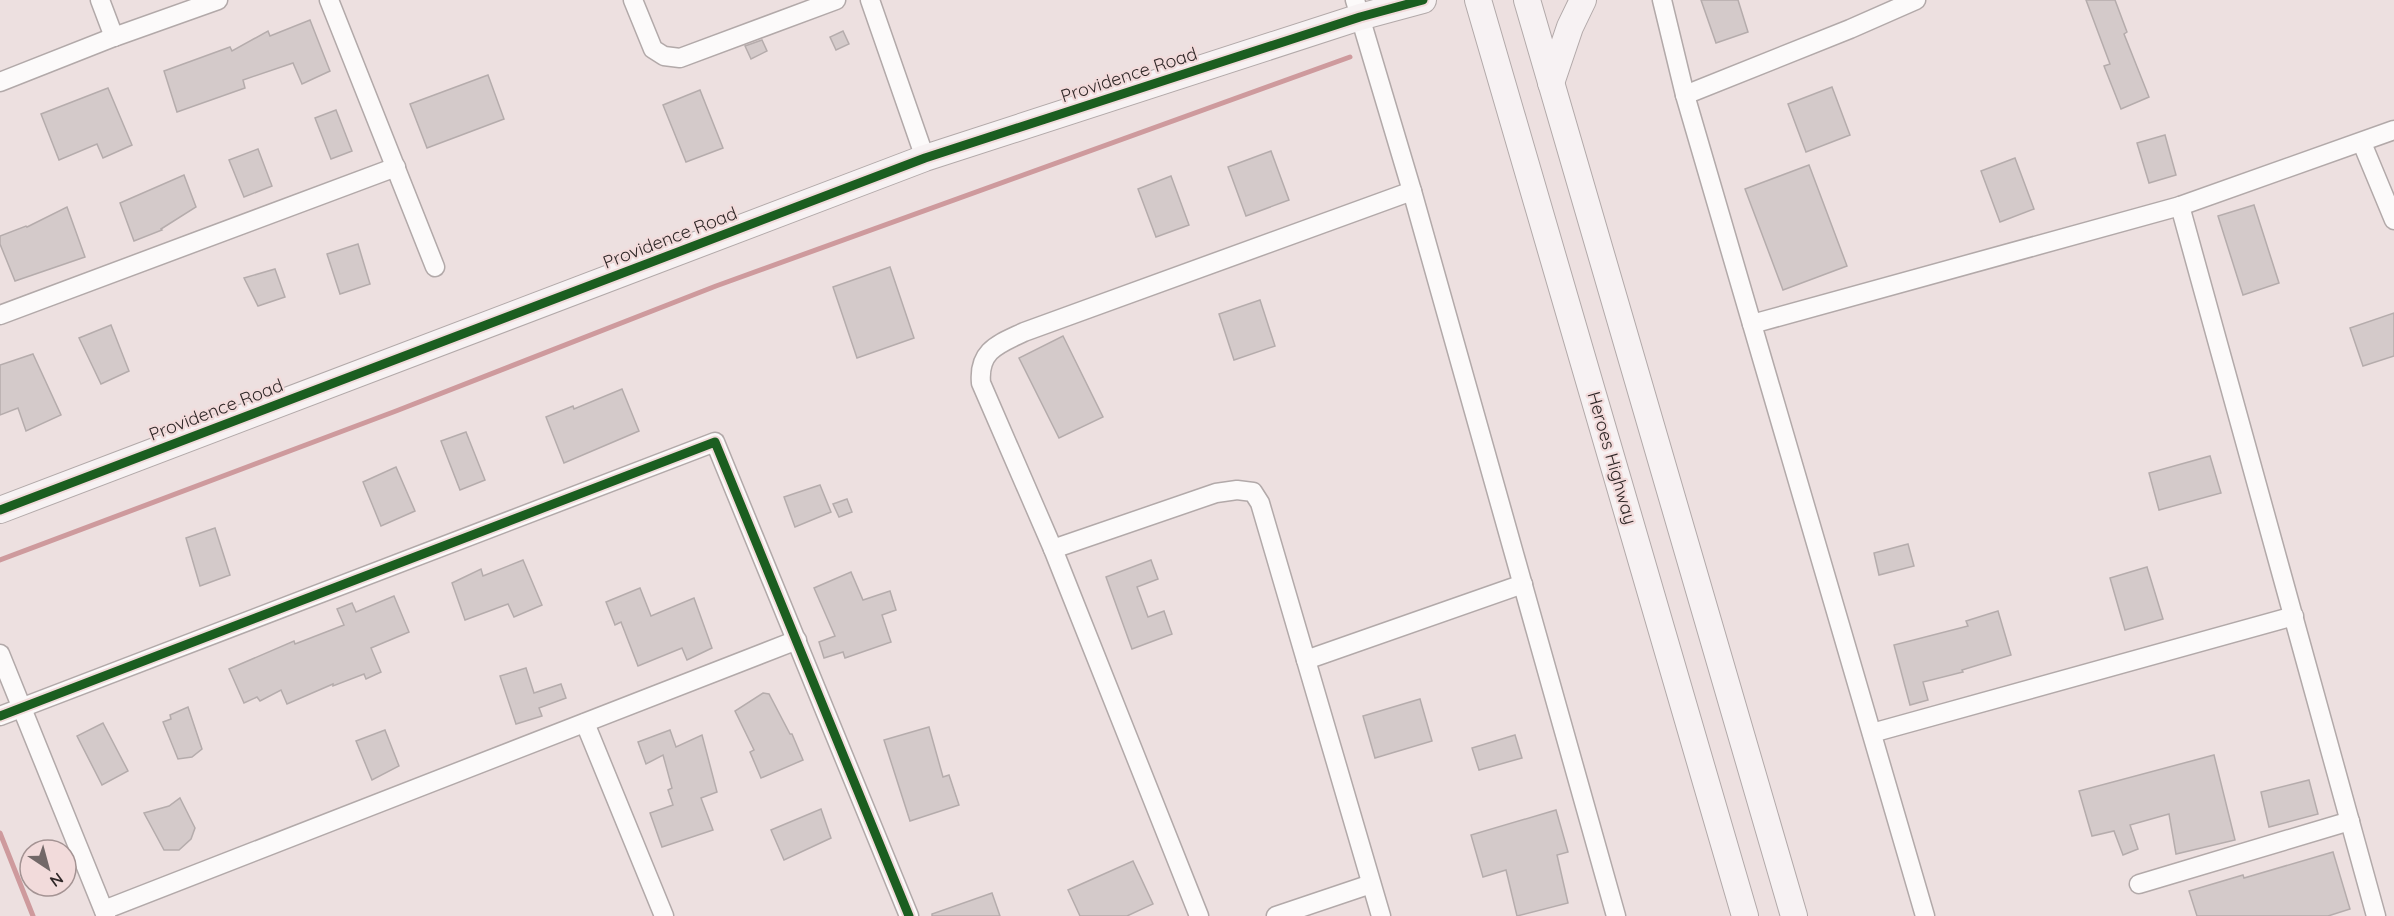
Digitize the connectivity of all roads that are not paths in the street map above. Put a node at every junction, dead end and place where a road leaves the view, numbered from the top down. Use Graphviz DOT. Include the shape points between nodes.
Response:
graph roads {
  1 [pos="100,0"];
  2 [pos="218,0"];
  3 [pos="329,0"];
  4 [pos="633,0"];
  5 [pos="836,0"];
  6 [pos="870,0"];
  7 [pos="1393,0"];
  8 [pos="1423,0"];
  9 [pos="1478,0"];
  10 [pos="1527,0"];
  11 [pos="1583,0"];
  12 [pos="1662,0"];
  13 [pos="1916,0"];
  14 [pos="1357,8"];
  15 [pos="114,37"];
  16 [pos="0,82"];
  17 [pos="1551,83"];
  18 [pos="1685,94"];
  19 [pos="2394,130"];
  20 [pos="2362,142"];
  21 [pos="925,158"];
  22 [pos="396,167"];
  23 [pos="1412,191"];
  24 [pos="2180,206"];
  25 [pos="2394,220"];
  26 [pos="435,267"];
  27 [pos="0,315"];
  28 [pos="1752,324"];
  29 [pos="0,510"];
  30 [pos="1053,549"];
  31 [pos="1523,584"];
  32 [pos="2294,616"];
  33 [pos="797,640"];
  34 [pos="0,654"];
  35 [pos="1306,660"];
  36 [pos="23,707"];
  37 [pos="0,716"];
  38 [pos="585,723"];
  39 [pos="1872,734"];
  40 [pos="2350,821"];
  41 [pos="1371,884"];
  42 [pos="2139,884"];
  43 [pos="105,913"];
  44 [pos="664,916"];
  45 [pos="909,916"];
  46 [pos="1199,916"];
  47 [pos="1276,916"];
  48 [pos="1381,916"];
  49 [pos="1616,916"];
  50 [pos="1745,916"];
  51 [pos="1794,916"];
  52 [pos="1925,916"];
  53 [pos="2376,916"];
  1 -- 15 [label="street"];
  2 -- 15 [label="street"];
  3 -- 22 [label="street"];
  4 -- 5 [label="street" via="653,49 664,56 680,58"];
  6 -- 21 [label="street"];
  7 -- 14 [label="main road, Providence Road"];
  8 -- 14 [label="main road, Providence Road"];
  9 -- 50 [label="main road, Heroes Highway"];
  10 -- 17 [label="main road"];
  11 -- 17 [label="main road"];
  12 -- 18 [label="street"];
  13 -- 18 [label="street"];
  14 -- 21 [label="main road, Providence Road"];
  14 -- 23 [label="street"];
  15 -- 16 [label="street"];
  17 -- 51 [label="main road"];
  18 -- 28 [label="street"];
  19 -- 20 [label="street"];
  20 -- 24 [label="street"];
  20 -- 25 [label="street"];
  21 -- 29 [label="main road, Providence Road"];
  22 -- 26 [label="street"];
  22 -- 27 [label="street"];
  23 -- 30 [label="street" via="992,347 980,371 981,383"];
  23 -- 31 [label="street"];
  24 -- 28 [label="street"];
  24 -- 32 [label="street"];
  28 -- 39 [label="street"];
  30 -- 35 [label="street" via="1216,493 1253,492 1260,503"];
  30 -- 46 [label="street"];
  31 -- 35 [label="street"];
  31 -- 49 [label="street"];
  32 -- 39 [label="street"];
  32 -- 40 [label="street"];
  33 -- 36 [label="street" via="715,442"];
  33 -- 38 [label="street"];
  33 -- 45 [label="street"];
  34 -- 36 [label="street"];
  35 -- 41 [label="street"];
  36 -- 37 [label="street"];
  36 -- 43 [label="street"];
  38 -- 43 [label="street"];
  38 -- 44 [label="street"];
  39 -- 52 [label="street"];
  40 -- 42 [label="street"];
  40 -- 53 [label="street"];
  41 -- 47 [label="street"];
  41 -- 48 [label="street"];
}
